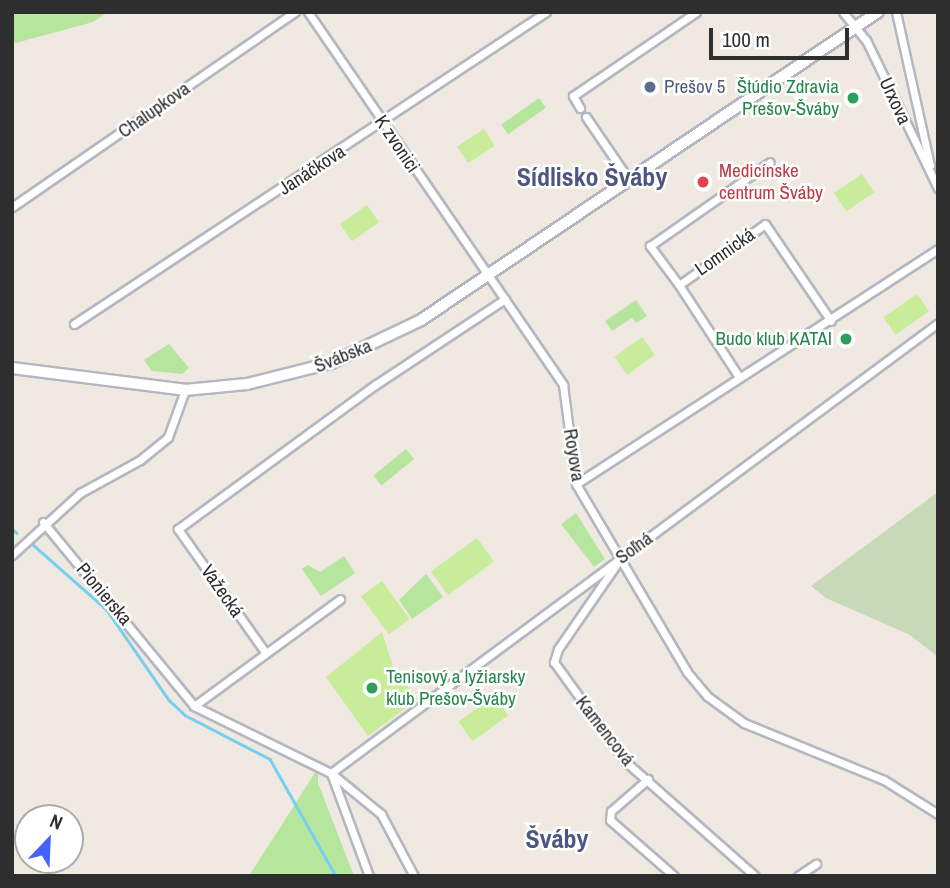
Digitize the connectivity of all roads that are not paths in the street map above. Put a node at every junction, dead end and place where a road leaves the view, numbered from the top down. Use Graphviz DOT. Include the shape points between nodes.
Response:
graph roads {
  1 [pos="295,12"];
  2 [pos="308,12"];
  3 [pos="546,12"];
  4 [pos="696,12"];
  5 [pos="843,12"];
  6 [pos="878,12"];
  7 [pos="896,12"];
  8 [pos="856,28"];
  9 [pos="580,108"];
  10 [pos="586,117"];
  11 [pos="383,124"];
  12 [pos="771,162"];
  13 [pos="932,175"];
  14 [pos="629,180"];
  15 [pos="938,188"];
  16 [pos="12,207"];
  17 [pos="938,250"];
  18 [pos="489,275"];
  19 [pos="679,285"];
  20 [pos="505,299"];
  21 [pos="831,321"];
  22 [pos="938,323"];
  23 [pos="74,324"];
  24 [pos="12,369"];
  25 [pos="739,377"];
  26 [pos="185,390"];
  27 [pos="576,484"];
  28 [pos="43,522"];
  29 [pos="178,529"];
  30 [pos="12,555"];
  31 [pos="620,559"];
  32 [pos="582,587"];
  33 [pos="340,599"];
  34 [pos="592,602"];
  35 [pos="265,652"];
  36 [pos="194,706"];
  37 [pos="331,774"];
  38 [pos="648,779"];
  39 [pos="938,814"];
  40 [pos="816,864"];
  41 [pos="369,876"];
  42 [pos="414,876"];
  43 [pos="674,876"];
  44 [pos="755,876"];
  45 [pos="798,876"];
  1 -- 16 [label="street, Chalupkova"];
  2 -- 11 [label="street, K zvonici"];
  3 -- 11 [label="street, Janáčkova"];
  4 -- 9 [label="street" via="573,96"];
  5 -- 8 [label="street"];
  6 -- 8 [label="street, Švábska"];
  7 -- 13 [label="street, Urxova"];
  8 -- 13 [label="street, Urxova"];
  8 -- 14 [label="street, Švábska"];
  10 -- 14 [label="street"];
  11 -- 18 [label="street, K zvonici"];
  11 -- 23 [label="street, Janáčkova"];
  12 -- 19 [label="street" via="650,246"];
  13 -- 15 [label="street, Urxova"];
  14 -- 18 [label="street, Švábska"];
  17 -- 21 [label="street"];
  18 -- 20 [label="street, Royova"];
  18 -- 26 [label="street, Švábska" via="421,320 331,363 247,384"];
  19 -- 21 [label="street, Lomnická" via="765,224"];
  19 -- 25 [label="street, Lomnická"];
  20 -- 27 [label="street, Royova" via="563,385"];
  20 -- 29 [label="street, Švábska" via="375,385"];
  21 -- 25 [label="street"];
  22 -- 31 [label="street, Soľná"];
  24 -- 26 [label="street, Švábska"];
  25 -- 27 [label="street"];
  26 -- 28 [label="street" via="168,437"];
  27 -- 31 [label="street, Royova"];
  28 -- 30 [label="street"];
  28 -- 36 [label="street, Pionierska"];
  29 -- 35 [label="street, Važecká"];
  31 -- 32 [label="street, Soľná"];
  31 -- 34 [label="street, Kamencová"];
  31 -- 39 [label="street, Royova" via="707,696 744,723 884,780"];
  32 -- 34 [label="street"];
  32 -- 37 [label="street, Soľná"];
  33 -- 35 [label="street"];
  34 -- 38 [label="street, Kamencová" via="558,649 554,662 626,762"];
  35 -- 36 [label="street"];
  36 -- 37 [label="street, Pionierska"];
  37 -- 41 [label="street"];
  37 -- 42 [label="street, Pionierska" via="381,814"];
  38 -- 43 [label="street" via="611,811 610,820"];
  38 -- 44 [label="street, Kamencová"];
  40 -- 45 [label="street"];
}
